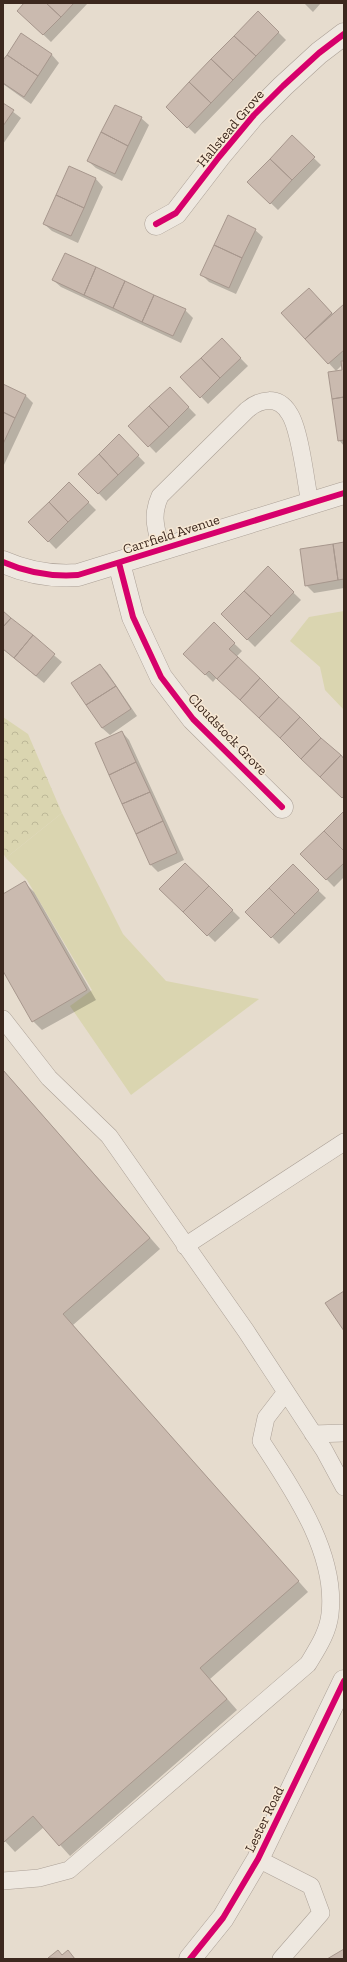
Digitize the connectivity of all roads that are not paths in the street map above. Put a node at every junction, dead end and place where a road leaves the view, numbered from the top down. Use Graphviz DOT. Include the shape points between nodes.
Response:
graph roads {
  1 [pos="344,34"];
  2 [pos="156,224"];
  3 [pos="344,493"];
  4 [pos="310,504"];
  5 [pos="161,549"];
  6 [pos="3,562"];
  7 [pos="119,563"];
  8 [pos="282,807"];
  9 [pos="3,1019"];
  10 [pos="344,1142"];
  11 [pos="185,1246"];
  12 [pos="286,1392"];
  13 [pos="344,1433"];
  14 [pos="313,1434"];
  15 [pos="344,1487"];
  16 [pos="344,1681"];
  17 [pos="258,1859"];
  18 [pos="3,1881"];
  19 [pos="190,1959"];
  20 [pos="281,1959"];
  1 -- 2 [label="street, Hallstead Grove" via="319,53 254,115 176,213"];
  3 -- 4 [label="street, Carrfield Avenue"];
  4 -- 5 [label="street, Carrfield Avenue"];
  4 -- 5 [label="lane" via="295,426 289,412 279,403 268,400 257,402 160,496 154,518"];
  5 -- 7 [label="street, Carrfield Avenue"];
  6 -- 7 [label="street, Carrfield Avenue" via="39,574 59,576 78,575"];
  7 -- 8 [label="street, Cloudstock Grove" via="133,617 161,677 193,719"];
  9 -- 11 [label="lane" via="49,1078 109,1136"];
  10 -- 11 [label="lane"];
  11 -- 12 [label="lane"];
  12 -- 14 [label="lane"];
  12 -- 18 [label="lane" via="266,1418 261,1442 290,1485 313,1530 331,1582 330,1615 323,1639 308,1664 69,1870 40,1878"];
  13 -- 14 [label="lane"];
  14 -- 15 [label="lane"];
  16 -- 17 [label="street, Lester Road"];
  17 -- 19 [label="street, Lester Road" via="223,1918"];
  17 -- 20 [label="lane" via="311,1886 321,1913"];
}
